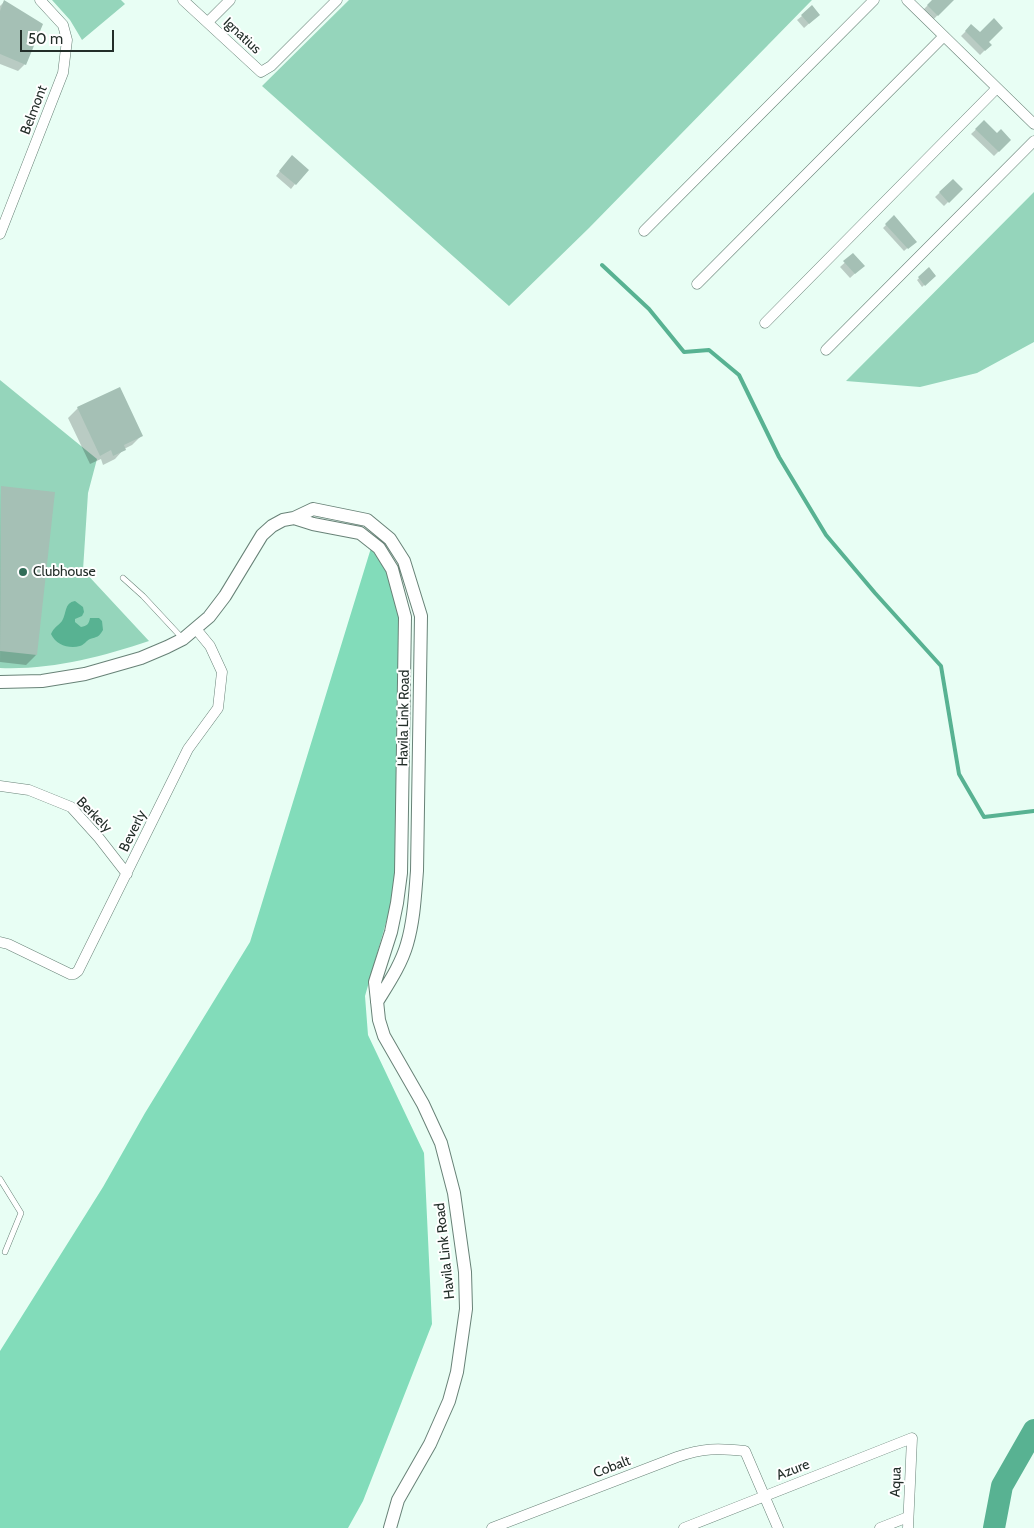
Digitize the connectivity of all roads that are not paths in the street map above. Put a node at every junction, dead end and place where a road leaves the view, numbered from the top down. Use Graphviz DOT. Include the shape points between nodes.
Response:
graph roads {
  1 [pos="40,0"];
  2 [pos="183,0"];
  3 [pos="230,0"];
  4 [pos="337,0"];
  5 [pos="874,0"];
  6 [pos="907,0"];
  7 [pos="208,22"];
  8 [pos="944,36"];
  9 [pos="997,88"];
  10 [pos="1034,124"];
  11 [pos="1034,141"];
  12 [pos="644,230"];
  13 [pos="0,234"];
  14 [pos="696,284"];
  15 [pos="766,323"];
  16 [pos="826,350"];
  17 [pos="294,518"];
  18 [pos="123,578"];
  19 [pos="196,629"];
  20 [pos="183,639"];
  21 [pos="0,682"];
  22 [pos="0,786"];
  23 [pos="127,874"];
  24 [pos="0,942"];
  25 [pos="378,1002"];
  26 [pos="0,1180"];
  27 [pos="5,1252"];
  28 [pos="912,1438"];
  29 [pos="764,1496"];
  30 [pos="908,1517"];
  31 [pos="390,1528"];
  32 [pos="492,1528"];
  33 [pos="684,1528"];
  34 [pos="778,1528"];
  35 [pos="880,1528"];
  36 [pos="908,1528"];
  1 -- 13 [label="street, Belmont" via="63,25 67,40 63,74"];
  2 -- 7 [label="street, Ignatius"];
  3 -- 7 [label="street"];
  4 -- 7 [label="street, Ignatius" via="271,66 261,72"];
  5 -- 12 [label="street"];
  6 -- 8 [label="street"];
  8 -- 9 [label="street"];
  8 -- 14 [label="street"];
  9 -- 10 [label="street"];
  9 -- 15 [label="street"];
  11 -- 16 [label="street"];
  17 -- 19 [label="street, Havila Link Road" via="283,520 262,535 225,596"];
  17 -- 25 [label="street, Havila Link Road" via="360,533 379,548 392,569 405,617 401,873 391,932 375,982"];
  17 -- 25 [label="street, Havila Link Road" via="313,509 367,520 390,539 404,561 421,616 414,908 407,944"];
  18 -- 20 [label="lane"];
  19 -- 20 [label="street, Havila Link Road"];
  19 -- 23 [label="street, Beverly" via="210,646 222,672 218,708 188,749"];
  20 -- 21 [label="street, Havila Link Road" via="141,658 85,674 42,681"];
  22 -- 23 [label="street, Berkely" via="29,790 71,807"];
  23 -- 24 [label="street, Beverly" via="74,974"];
  25 -- 31 [label="street, Havila Link Road" via="384,1036 441,1143 455,1201 465,1272 466,1308 457,1372 449,1401 430,1444 398,1500"];
  26 -- 27 [label="lane" via="21,1213"];
  28 -- 29 [label="street, Azure"];
  28 -- 30 [label="street, Aqua"];
  29 -- 32 [label="street, Cobalt" via="745,1451 709,1448"];
  29 -- 33 [label="street, Azure"];
  29 -- 34 [label="street"];
  30 -- 35 [label="street"];
  30 -- 36 [label="street, Aqua"];
}
